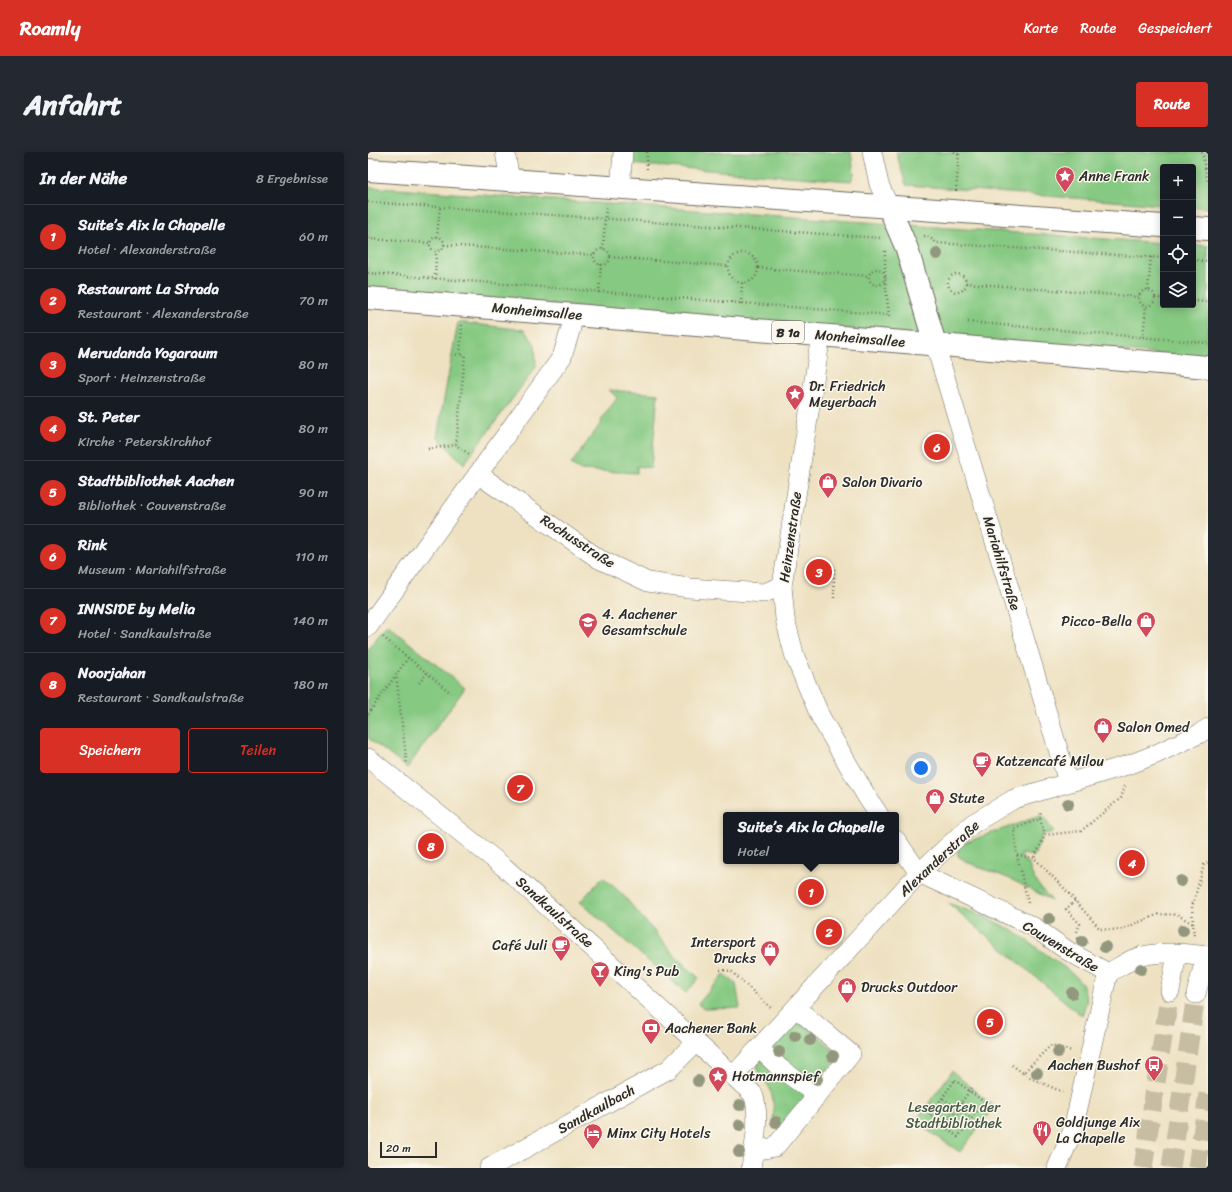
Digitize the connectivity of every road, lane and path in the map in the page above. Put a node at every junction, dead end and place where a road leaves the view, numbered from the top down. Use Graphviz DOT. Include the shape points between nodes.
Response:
graph roads {
  1 [pos="505,152"];
  2 [pos="623,152"];
  3 [pos="872,152"];
  4 [pos="954,152"];
  5 [pos="1202,152"];
  6 [pos="959,154"];
  7 [pos="368,170"];
  8 [pos="510,180"];
  9 [pos="1208,181"];
  10 [pos="620,188"];
  11 [pos="368,202"];
  12 [pos="440,207"];
  13 [pos="889,207"];
  14 [pos="954,211"];
  15 [pos="605,218"];
  16 [pos="1160,226"];
  17 [pos="1196,228"];
  18 [pos="1208,229"];
  19 [pos="437,237"];
  20 [pos="368,239"];
  21 [pos="893,239"];
  22 [pos="430,243"];
  23 [pos="444,245"];
  24 [pos="603,249"];
  25 [pos="885,250"];
  26 [pos="436,252"];
  27 [pos="595,255"];
  28 [pos="610,257"];
  29 [pos="1151,257"];
  30 [pos="1160,258"];
  31 [pos="1196,260"];
  32 [pos="1208,261"];
  33 [pos="601,264"];
  34 [pos="728,266"];
  35 [pos="758,268"];
  36 [pos="368,273"];
  37 [pos="869,276"];
  38 [pos="885,278"];
  39 [pos="435,279"];
  40 [pos="742,283"];
  41 [pos="966,284"];
  42 [pos="1148,290"];
  43 [pos="599,292"];
  44 [pos="1139,297"];
  45 [pos="368,298"];
  46 [pos="1155,298"];
  47 [pos="1160,298"];
  48 [pos="1196,301"];
  49 [pos="1208,302"];
  50 [pos="741,304"];
  51 [pos="1146,306"];
  52 [pos="572,314"];
  53 [pos="890,315"];
  54 [pos="968,322"];
  55 [pos="462,326"];
  56 [pos="821,335"];
  57 [pos="1143,337"];
  58 [pos="888,340"];
  59 [pos="1208,343"];
  60 [pos="935,344"];
  61 [pos="452,354"];
  62 [pos="460,355"];
  63 [pos="1208,367"];
  64 [pos="456,445"];
  65 [pos="428,449"];
  66 [pos="481,470"];
  67 [pos="827,567"];
  68 [pos="782,586"];
  69 [pos="834,599"];
  70 [pos="368,626"];
  71 [pos="408,658"];
  72 [pos="427,673"];
  73 [pos="396,674"];
  74 [pos="419,683"];
  75 [pos="451,692"];
  76 [pos="368,714"];
  77 [pos="1208,728"];
  78 [pos="368,758"];
  79 [pos="1132,764"];
  80 [pos="1068,782"];
  81 [pos="1044,789"];
  82 [pos="410,792"];
  83 [pos="877,812"];
  84 [pos="1040,819"];
  85 [pos="1045,835"];
  86 [pos="899,844"];
  87 [pos="1017,855"];
  88 [pos="1034,858"];
  89 [pos="1208,862"];
  90 [pos="919,873"];
  91 [pos="1075,901"];
  92 [pos="1080,924"];
  93 [pos="1193,924"];
  94 [pos="1034,927"];
  95 [pos="1177,954"];
  96 [pos="1203,955"];
  97 [pos="720,970"];
  98 [pos="1108,973"];
  99 [pos="1170,991"];
  100 [pos="1196,994"];
  101 [pos="791,1014"];
  102 [pos="696,1042"];
  103 [pos="759,1048"];
  104 [pos="1090,1056"];
  105 [pos="1012,1065"];
  106 [pos="1023,1074"];
  107 [pos="734,1075"];
  108 [pos="972,1087"];
  109 [pos="969,1091"];
  110 [pos="817,1095"];
  111 [pos="943,1098"];
  112 [pos="1079,1098"];
  113 [pos="961,1103"];
  114 [pos="951,1104"];
  115 [pos="962,1112"];
  116 [pos="953,1114"];
  117 [pos="971,1119"];
  118 [pos="944,1126"];
  119 [pos="752,1159"];
  120 [pos="488,1168"];
  121 [pos="1058,1168"];
  1 -- 8 [label="street"];
  2 -- 10 [label="street"];
  3 -- 13 [label="street" via="879,184"];
  4 -- 6 [label="path"];
  5 -- 9 [label="path"];
  6 -- 14 [label="path"];
  7 -- 8 [label="main road"];
  8 -- 10 [label="main road"];
  10 -- 13 [label="main road"];
  10 -- 15 [label="path" via="606,203"];
  11 -- 12 [label="path"];
  12 -- 15 [label="path"];
  12 -- 19 [label="path"];
  13 -- 14 [label="main road"];
  13 -- 21 [label="main road"];
  14 -- 16 [label="main road"];
  15 -- 21 [label="path" via="880,238 885,236"];
  15 -- 24 [label="path"];
  17 -- 18 [label="main road"];
  19 -- 22 [label="path"];
  19 -- 23 [label="path" via="443,240"];
  20 -- 22 [label="path"];
  21 -- 29 [label="path" via="927,236 937,244"];
  21 -- 60 [label="main road" via="912,264"];
  22 -- 26 [label="path" via="430,248"];
  23 -- 26 [label="path"];
  23 -- 27 [label="path"];
  24 -- 27 [label="path" via="596,251"];
  24 -- 28 [label="path" via="609,252"];
  25 -- 38 [label="path"];
  26 -- 39 [label="path"];
  27 -- 33 [label="path" via="597,262"];
  28 -- 33 [label="path" via="608,262"];
  28 -- 34 [label="path"];
  29 -- 30 [label="path"];
  29 -- 42 [label="path"];
  31 -- 32 [label="path"];
  33 -- 43 [label="path"];
  34 -- 35 [label="path" via="732,257 741,253 751,255"];
  34 -- 40 [label="path" via="730,276"];
  35 -- 37 [label="path"];
  35 -- 40 [label="path" via="751,280"];
  36 -- 39 [label="path"];
  37 -- 38 [label="path" via="877,269 884,273"];
  37 -- 38 [label="path" via="870,282 876,286"];
  38 -- 53 [label="path"];
  39 -- 43 [label="path"];
  40 -- 50 [label="path"];
  41 -- 41 [label="path" via="959,274 953,275 948,283 951,291 957,292 962,291"];
  41 -- 44 [label="path"];
  42 -- 44 [label="path" via="1141,292"];
  42 -- 46 [label="path"];
  43 -- 50 [label="path"];
  43 -- 52 [label="path" via="587,305"];
  44 -- 51 [label="path" via="1140,302"];
  45 -- 52 [label="main road, Monheimsallee / B 1a"];
  46 -- 47 [label="path"];
  46 -- 51 [label="path" via="1151,305"];
  48 -- 49 [label="path"];
  50 -- 53 [label="path"];
  51 -- 57 [label="path"];
  52 -- 56 [label="main road, Monheimsallee / B 1a"];
  52 -- 66 [label="street" via="571,328 562,357"];
  53 -- 58 [label="path"];
  54 -- 57 [label="path"];
  55 -- 62 [label="path"];
  56 -- 58 [label="main road, Monheimsallee / B 1a"];
  56 -- 68 [label="street, Heinzenstraße"];
  57 -- 59 [label="path"];
  58 -- 60 [label="main road, Monheimsallee / B 1a"];
  60 -- 63 [label="main road, Monheimsallee / B 1a"];
  60 -- 80 [label="street, Mariahilfstraße"];
  61 -- 62 [label="path"];
  62 -- 64 [label="path" via="465,355"];
  64 -- 65 [label="path"];
  64 -- 66 [label="path"];
  66 -- 68 [label="street, Rochusstraße" via="599,559 648,582 689,588 764,593"];
  66 -- 70 [label="street"];
  67 -- 69 [label="path" via="834,568"];
  68 -- 83 [label="street, Heinzenstraße" via="786,619 795,657 821,718"];
  70 -- 71 [label="path"];
  71 -- 72 [label="path"];
  71 -- 73 [label="path"];
  72 -- 74 [label="path"];
  72 -- 75 [label="path"];
  73 -- 76 [label="path"];
  73 -- 82 [label="path"];
  77 -- 79 [label="street, Alexanderstraße"];
  78 -- 82 [label="street, Sandkaulstraße"];
  79 -- 80 [label="street, Alexanderstraße"];
  79 -- 85 [label="path" via="1121,798 1081,831"];
  80 -- 81 [label="street, Alexanderstraße"];
  81 -- 84 [label="path"];
  81 -- 90 [label="street, Alexanderstraße" via="1014,798 972,824"];
  82 -- 102 [label="street, Sandkaulstraße" via="504,867"];
  84 -- 85 [label="path"];
  84 -- 87 [label="path" via="1014,829"];
  85 -- 88 [label="path"];
  86 -- 90 [label="street"];
  87 -- 88 [label="path"];
  87 -- 94 [label="path"];
  88 -- 91 [label="path"];
  89 -- 93 [label="path" via="1204,865 1192,907"];
  90 -- 94 [label="street, Couvenstraße"];
  90 -- 101 [label="street, Alexanderstraße"];
  91 -- 92 [label="path" via="1066,909"];
  91 -- 93 [label="path" via="1100,929 1120,930 1159,914 1178,915"];
  93 -- 96 [label="path"];
  94 -- 98 [label="street, Couvenstraße" via="1068,951"];
  95 -- 96 [label="street"];
  95 -- 98 [label="street" via="1157,954 1133,959"];
  95 -- 99 [label="street"];
  96 -- 100 [label="street"];
  97 -- 101 [label="path" via="731,971"];
  98 -- 104 [label="street, Couvenstraße"];
  101 -- 103 [label="street, Alexanderstraße"];
  101 -- 110 [label="street" via="851,1054"];
  102 -- 107 [label="street, Sandkaulstraße"];
  102 -- 120 [label="street, Sandkaulbach" via="669,1069"];
  103 -- 107 [label="street, Alexanderstraße"];
  103 -- 110 [label="street"];
  104 -- 106 [label="path" via="1051,1045"];
  104 -- 112 [label="street, Couvenstraße"];
  105 -- 106 [label="path"];
  106 -- 112 [label="path"];
  107 -- 119 [label="street" via="753,1094 756,1102"];
  108 -- 109 [label="path"];
  109 -- 111 [label="path" via="955,1080"];
  109 -- 113 [label="path"];
  109 -- 117 [label="path" via="984,1102"];
  110 -- 119 [label="street" via="775,1147"];
  111 -- 114 [label="path"];
  111 -- 118 [label="path" via="930,1115"];
  112 -- 121 [label="street, Couvenstraße" via="1072,1130"];
  113 -- 114 [label="path"];
  113 -- 115 [label="path"];
  114 -- 116 [label="path"];
  115 -- 116 [label="path"];
  115 -- 117 [label="path"];
  116 -- 118 [label="path"];
  117 -- 118 [label="path" via="958,1137"];
}
